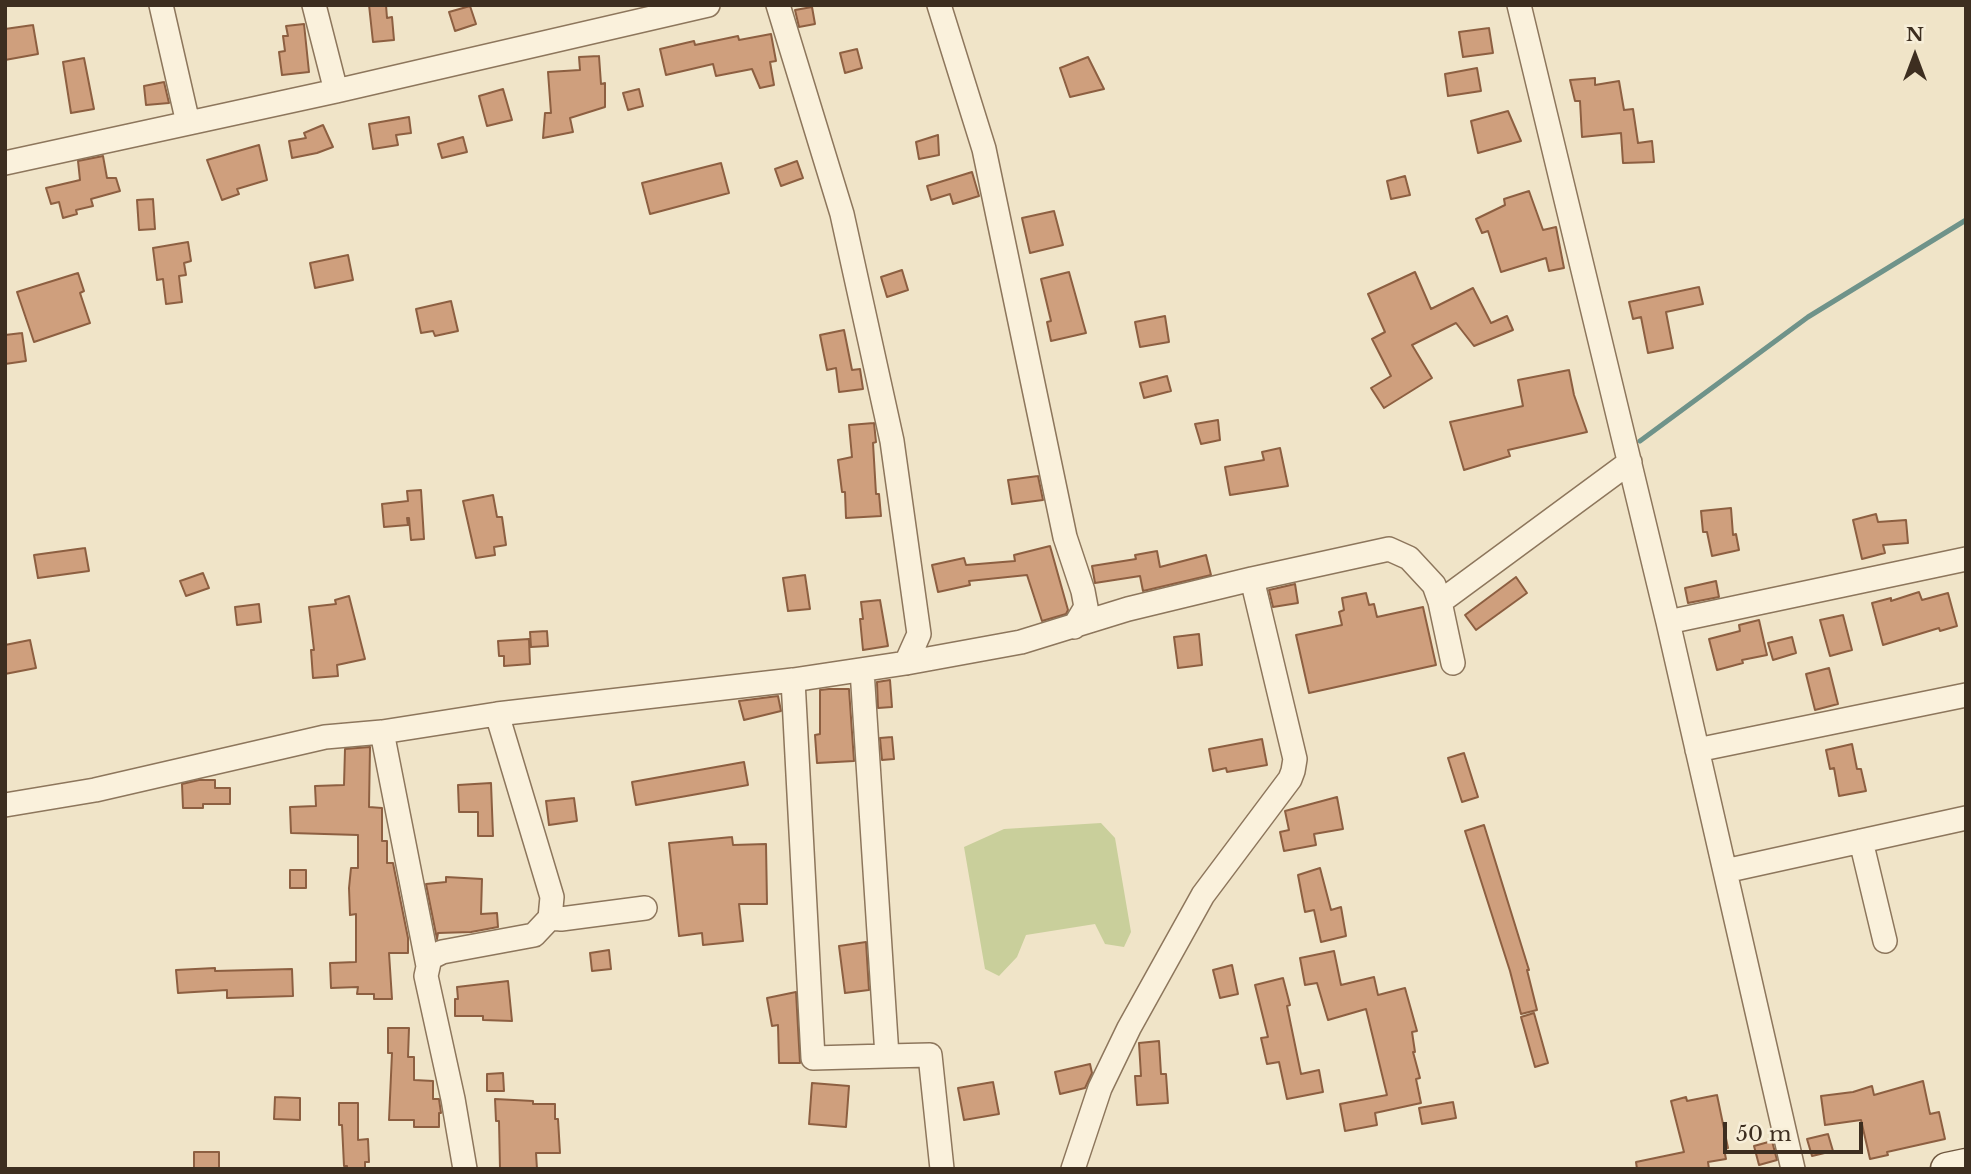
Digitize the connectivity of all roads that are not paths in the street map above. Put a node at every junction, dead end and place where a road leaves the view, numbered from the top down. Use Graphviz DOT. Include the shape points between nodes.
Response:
graph roads {
  1 [pos="160,5"];
  2 [pos="314,5"];
  3 [pos="708,5"];
  4 [pos="778,5"];
  5 [pos="939,5"];
  6 [pos="1519,5"];
  7 [pos="336,91"];
  8 [pos="188,123"];
  9 [pos="5,163"];
  10 [pos="1630,462"];
  11 [pos="1966,559"];
  12 [pos="1252,579"];
  13 [pos="1081,584"];
  14 [pos="1440,603"];
  15 [pos="1128,609"];
  16 [pos="1668,622"];
  17 [pos="1074,627"];
  18 [pos="906,663"];
  19 [pos="1453,663"];
  20 [pos="862,670"];
  21 [pos="793,680"];
  22 [pos="1966,695"];
  23 [pos="497,714"];
  24 [pos="382,732"];
  25 [pos="1697,750"];
  26 [pos="5,805"];
  27 [pos="1966,818"];
  28 [pos="1861,841"];
  29 [pos="1725,871"];
  30 [pos="645,908"];
  31 [pos="550,918"];
  32 [pos="1885,942"];
  33 [pos="428,966"];
  34 [pos="887,1056"];
  35 [pos="1966,1165"];
  36 [pos="465,1169"];
  37 [pos="942,1169"];
  38 [pos="1073,1169"];
  39 [pos="1793,1169"];
  40 [pos="1947,1169"];
  1 -- 8 [label="street"];
  2 -- 7 [label="street"];
  3 -- 7 [label="street"];
  4 -- 18 [label="street" via="842,214 892,441 919,634"];
  5 -- 13 [label="street" via="984,149 1065,537"];
  6 -- 10 [label="street"];
  7 -- 8 [label="street"];
  8 -- 9 [label="street"];
  10 -- 14 [label="street"];
  10 -- 16 [label="street"];
  11 -- 16 [label="street"];
  12 -- 14 [label="street" via="1389,549 1409,558 1434,585"];
  12 -- 15 [label="street"];
  12 -- 38 [label="street" via="1295,759 1293,771 1203,895 1129,1028 1100,1088"];
  13 -- 15 [label="street" via="1098,603"];
  13 -- 17 [label="street" via="1086,607"];
  14 -- 19 [label="street"];
  15 -- 17 [label="street"];
  16 -- 25 [label="street"];
  17 -- 18 [label="street" via="1021,642"];
  18 -- 20 [label="street"];
  20 -- 21 [label="street"];
  20 -- 34 [label="street"];
  21 -- 23 [label="street"];
  21 -- 34 [label="street" via="813,1058"];
  22 -- 25 [label="street"];
  23 -- 24 [label="street"];
  23 -- 31 [label="street" via="552,897"];
  24 -- 26 [label="street" via="325,737 95,790"];
  24 -- 33 [label="street"];
  25 -- 29 [label="street"];
  27 -- 28 [label="street"];
  28 -- 29 [label="street"];
  28 -- 32 [label="street"];
  29 -- 39 [label="street"];
  30 -- 31 [label="street"];
  31 -- 33 [label="street" via="534,935 442,952 430,958"];
  33 -- 36 [label="street" via="426,976"];
  34 -- 37 [label="street" via="930,1055"];
  35 -- 40 [label="main road"];
}
